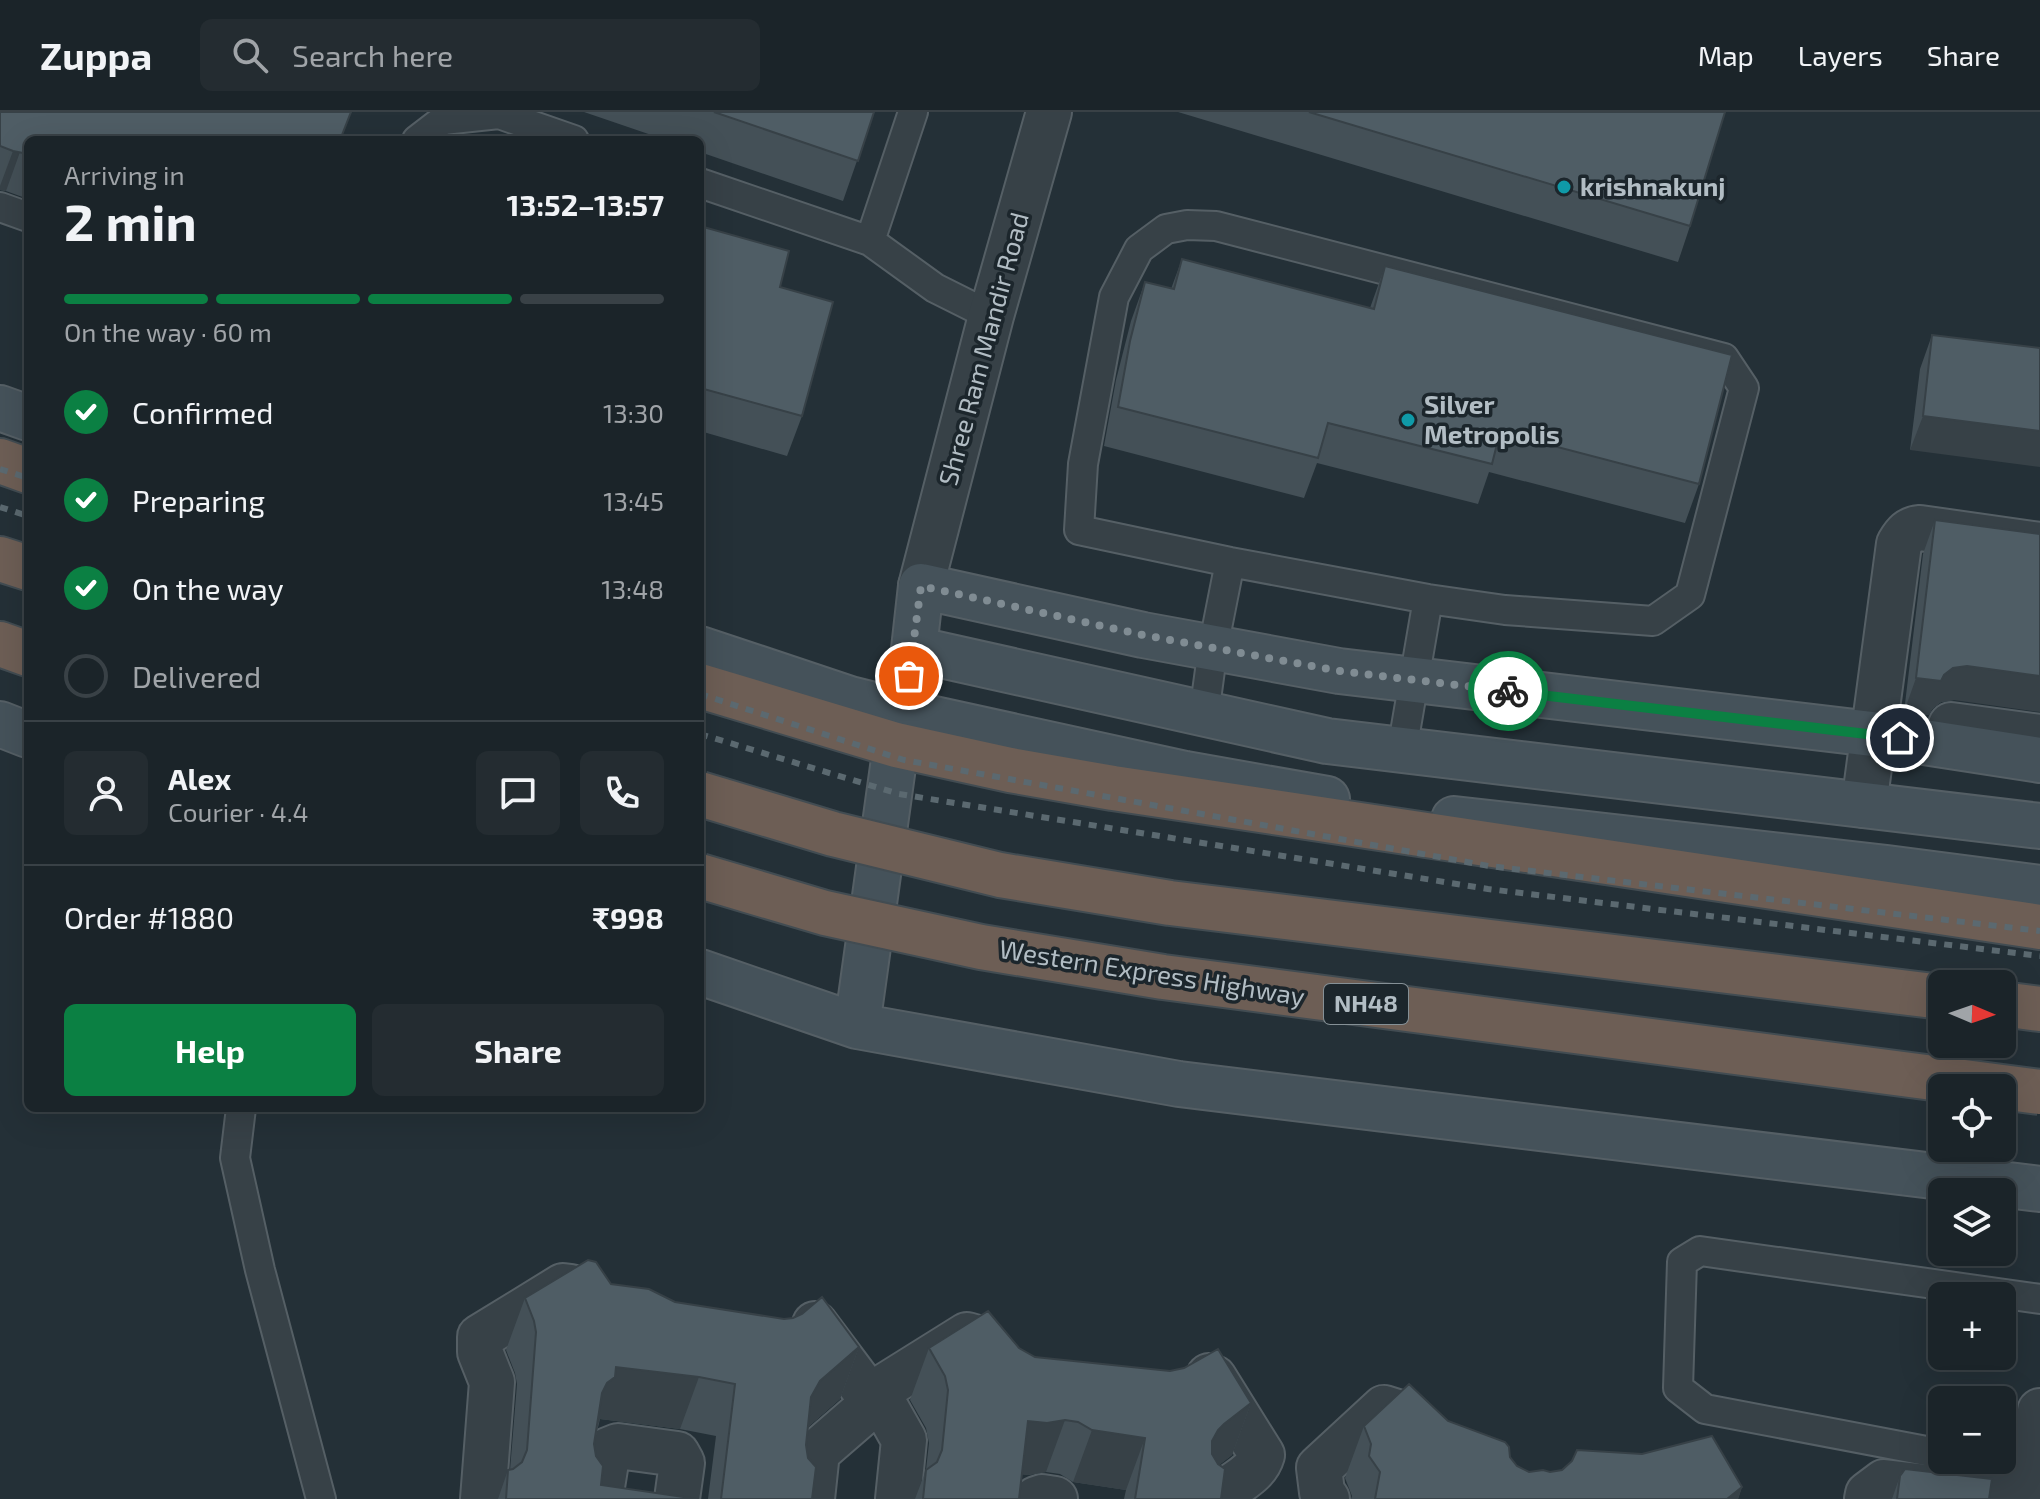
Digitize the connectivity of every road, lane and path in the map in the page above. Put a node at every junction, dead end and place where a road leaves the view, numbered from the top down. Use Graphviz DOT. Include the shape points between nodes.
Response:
graph roads {
  1 [pos="913,112"];
  2 [pos="1049,112"];
  3 [pos="422,136"];
  4 [pos="562,136"];
  5 [pos="704,184"];
  6 [pos="0,207"];
  7 [pos="24,216"];
  8 [pos="870,241"];
  9 [pos="991,316"];
  10 [pos="0,408"];
  11 [pos="24,417"];
  12 [pos="0,461"];
  13 [pos="24,470"];
  14 [pos="2040,545"];
  15 [pos="0,559"];
  16 [pos="1230,562"];
  17 [pos="24,567"];
  18 [pos="921,586"];
  19 [pos="1428,599"];
  20 [pos="0,644"];
  21 [pos="1213,648"];
  22 [pos="914,649"];
  23 [pos="704,650"];
  24 [pos="24,653"];
  25 [pos="1414,680"];
  26 [pos="704,687"];
  27 [pos="1204,714"];
  28 [pos="0,724"];
  29 [pos="1874,724"];
  30 [pos="899,729"];
  31 [pos="24,733"];
  32 [pos="2040,737"];
  33 [pos="1402,750"];
  34 [pos="2040,760"];
  35 [pos="704,795"];
  36 [pos="1864,805"];
  37 [pos="2040,826"];
  38 [pos="704,877"];
  39 [pos="2040,888"];
  40 [pos="2040,927"];
  41 [pos="704,973"];
  42 [pos="1928,995"];
  43 [pos="2016,1006"];
  44 [pos="2040,1009"];
  45 [pos="857,1026"];
  46 [pos="2040,1092"];
  47 [pos="241,1112"];
  48 [pos="2040,1189"];
  49 [pos="2040,1299"];
  50 [pos="607,1302"];
  51 [pos="778,1338"];
  52 [pos="1001,1362"];
  53 [pos="1176,1385"];
  54 [pos="2040,1411"];
  55 [pos="1439,1449"];
  56 [pos="1928,1451"];
  57 [pos="2014,1487"];
  58 [pos="321,1499"];
  59 [pos="483,1499"];
  60 [pos="600,1499"];
  61 [pos="677,1499"];
  62 [pos="812,1499"];
  63 [pos="898,1499"];
  64 [pos="1036,1499"];
  65 [pos="1055,1499"];
  66 [pos="1217,1499"];
  67 [pos="1327,1499"];
  68 [pos="1867,1499"];
  1 -- 8 [label="lane"];
  2 -- 9 [label="street, Shree Ram Mandir Road"];
  3 -- 4 [label="lane" via="443,120 499,114"];
  5 -- 8 [label="lane"];
  6 -- 7 [label="lane"];
  8 -- 9 [label="lane" via="935,288"];
  9 -- 18 [label="street, Shree Ram Mandir Road"];
  10 -- 11 [label="main road"];
  12 -- 13 [label="highway"];
  14 -- 29 [label="street" via="1920,528 1905,535 1899,544"];
  15 -- 17 [label="highway"];
  16 -- 19 [label="lane"];
  16 -- 19 [label="lane" via="1079,530 1083,464 1114,297 1139,249 1166,229 1216,226 1724,358 1744,388 1690,595 1653,621"];
  16 -- 21 [label="lane"];
  18 -- 21 [label="main road"];
  18 -- 22 [label="main road"];
  19 -- 25 [label="lane"];
  20 -- 24 [label="highway"];
  21 -- 25 [label="main road"];
  21 -- 27 [label="lane"];
  22 -- 27 [label="main road"];
  22 -- 30 [label="main road"];
  23 -- 30 [label="main road" via="850,699"];
  25 -- 29 [label="main road"];
  25 -- 33 [label="lane"];
  26 -- 30 [label="highway"];
  27 -- 33 [label="main road" via="1327,741"];
  28 -- 31 [label="main road"];
  29 -- 32 [label="street"];
  29 -- 34 [label="main road"];
  29 -- 36 [label="street"];
  30 -- 39 [label="main road" via="1409,814"];
  30 -- 40 [label="highway" via="1010,770 1113,788"];
  30 -- 45 [label="main road"];
  33 -- 36 [label="main road"];
  35 -- 42 [label="highway, bridge" via="1000,875 1170,903"];
  36 -- 37 [label="main road"];
  38 -- 46 [label="highway, Western Express Highway / NH48, bridge" via="825,913 1148,975"];
  41 -- 45 [label="main road"];
  43 -- 44 [label="highway"];
  45 -- 48 [label="main road" via="1179,1084"];
  47 -- 58 [label="lane" via="235,1158"];
  49 -- 56 [label="lane" via="1700,1251 1682,1262 1678,1388 1705,1409"];
  50 -- 59 [label="street" via="581,1288 563,1286 480,1337 492,1382"];
  51 -- 62 [label="street" via="798,1321 816,1324 869,1396 869,1407 817,1452"];
  52 -- 63 [label="street" via="983,1340 967,1335 887,1385 882,1401 904,1440"];
  53 -- 66 [label="street" via="1199,1372 1214,1378 1262,1455 1259,1467"];
  54 -- 57 [label="street"];
  55 -- 67 [label="street" via="1403,1414 1384,1408 1319,1468"];
  57 -- 68 [label="street" via="1884,1482"];
  60 -- 61 [label="street" via="608,1450 618,1446 677,1454 682,1463"];
  64 -- 65 [label="street"];
}
